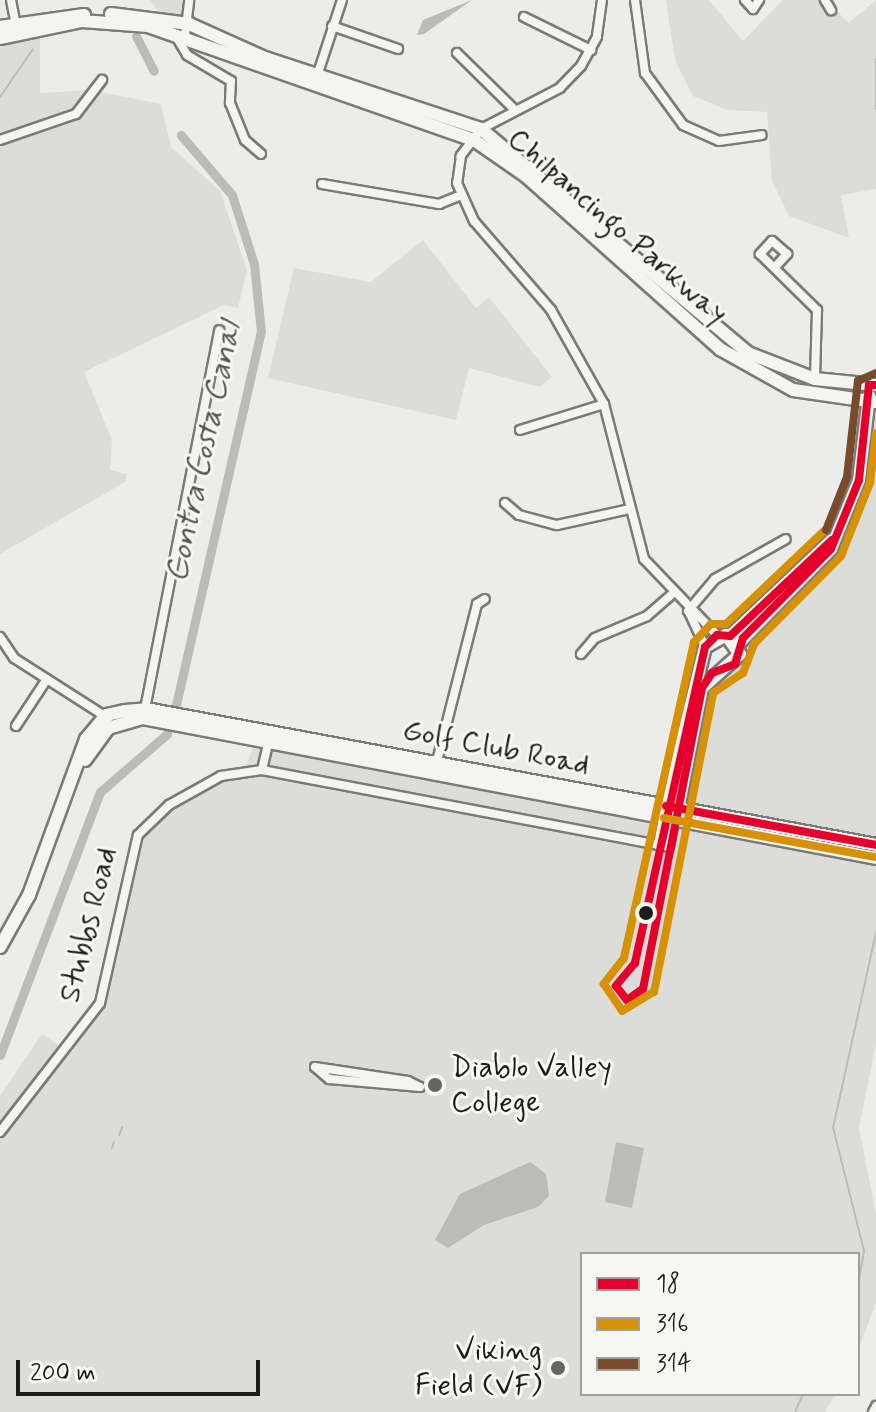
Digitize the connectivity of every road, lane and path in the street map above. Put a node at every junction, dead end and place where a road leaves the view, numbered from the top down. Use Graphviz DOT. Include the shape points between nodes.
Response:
graph roads {
  1 [pos="11,0"];
  2 [pos="189,0"];
  3 [pos="342,0"];
  4 [pos="602,0"];
  5 [pos="635,0"];
  6 [pos="745,0"];
  7 [pos="759,0"];
  8 [pos="825,0"];
  9 [pos="831,10"];
  10 [pos="524,17"];
  11 [pos="332,26"];
  12 [pos="0,27"];
  13 [pos="16,30"];
  14 [pos="183,30"];
  15 [pos="0,38"];
  16 [pos="398,49"];
  17 [pos="591,50"];
  18 [pos="457,53"];
  19 [pos="102,80"];
  20 [pos="316,80"];
  21 [pos="515,110"];
  22 [pos="477,135"];
  23 [pos="762,135"];
  24 [pos="0,140"];
  25 [pos="261,154"];
  26 [pos="322,184"];
  27 [pos="461,195"];
  28 [pos="775,267"];
  29 [pos="219,330"];
  30 [pos="815,379"];
  31 [pos="872,385"];
  32 [pos="872,402"];
  33 [pos="604,404"];
  34 [pos="520,430"];
  35 [pos="505,503"];
  36 [pos="630,509"];
  37 [pos="786,539"];
  38 [pos="671,595"];
  39 [pos="485,599"];
  40 [pos="688,611"];
  41 [pos="0,637"];
  42 [pos="728,638"];
  43 [pos="706,653"];
  44 [pos="581,654"];
  45 [pos="718,669"];
  46 [pos="47,679"];
  47 [pos="144,714"];
  48 [pos="109,720"];
  49 [pos="16,726"];
  50 [pos="269,738"];
  51 [pos="436,769"];
  52 [pos="262,770"];
  53 [pos="670,813"];
  54 [pos="658,845"];
  55 [pos="876,845"];
  56 [pos="876,858"];
  57 [pos="0,947"];
  58 [pos="367,1078"];
  59 [pos="0,1132"];
  1 -- 13 [label="street"];
  2 -- 14 [label="street"];
  3 -- 11 [label="street"];
  4 -- 17 [label="street"];
  5 -- 23 [label="street" via="645,73 683,125 719,141"];
  6 -- 7 [label="street" via="753,9"];
  8 -- 9 [label="street"];
  10 -- 17 [label="street"];
  11 -- 16 [label="street"];
  11 -- 20 [label="street"];
  12 -- 13 [label="street, Chilpancingo Parkway"];
  13 -- 14 [label="street, Chilpancingo Parkway" via="82,21"];
  13 -- 14 [label="street, Chilpancingo Parkway" via="107,14"];
  13 -- 15 [label="street, Chilpancingo Parkway"];
  14 -- 20 [label="street, Chilpancingo Parkway"];
  14 -- 25 [label="street" via="187,55 231,81 230,103 245,140"];
  17 -- 21 [label="street" via="560,88"];
  18 -- 21 [label="street"];
  19 -- 24 [label="street" via="76,114"];
  20 -- 22 [label="street, Chilpancingo Parkway"];
  21 -- 22 [label="street"];
  22 -- 27 [label="street" via="458,166"];
  22 -- 30 [label="street, Chilpancingo Parkway" via="713,328 748,353"];
  22 -- 32 [label="street, Chilpancingo Parkway" via="720,349 793,390"];
  26 -- 27 [label="street" via="424,203"];
  27 -- 33 [label="street" via="551,310"];
  28 -- 30 [label="street" via="817,310"];
  29 -- 47 [label="street"];
  30 -- 31 [label="street, Chilpancingo Parkway"];
  31 -- 32 [label="street"];
  32 -- 42 [label="street" via="859,480 832,540"];
  33 -- 34 [label="street"];
  33 -- 36 [label="street"];
  35 -- 36 [label="street" via="519,515 557,525"];
  36 -- 38 [label="street" via="644,559"];
  37 -- 40 [label="street" via="715,579"];
  38 -- 40 [label="street"];
  38 -- 44 [label="street" via="647,616 595,638"];
  39 -- 51 [label="street" via="477,604"];
  40 -- 42 [label="street"];
  40 -- 43 [label="street"];
  41 -- 46 [label="street" via="14,658"];
  42 -- 43 [label="street"];
  42 -- 45 [label="street" via="735,664"];
  43 -- 45 [label="street"];
  43 -- 53 [label="street" via="688,704"];
  45 -- 53 [label="street" via="699,696"];
  46 -- 48 [label="street"];
  46 -- 49 [label="street"];
  47 -- 48 [label="street, Golf Club Road"];
  47 -- 50 [label="street, Golf Club Road"];
  47 -- 50 [label="street, Golf Club Road" via="182,728"];
  48 -- 57 [label="street" via="86,739 29,895"];
  50 -- 51 [label="street, Golf Club Road"];
  50 -- 52 [label="street"];
  51 -- 53 [label="street, Golf Club Road"];
  52 -- 54 [label="street"];
  52 -- 59 [label="street, Stubbs Road" via="195,789 138,835 100,1003"];
  53 -- 54 [label="street"];
  53 -- 54 [label="street" via="669,847"];
  53 -- 55 [label="street, Golf Club Road"];
  53 -- 56 [label="street, Golf Club Road"];
  58 -- 58 [label="street" via="420,1087"];
  58 -- 58 [label="street" via="315,1067 329,1079"];
}
